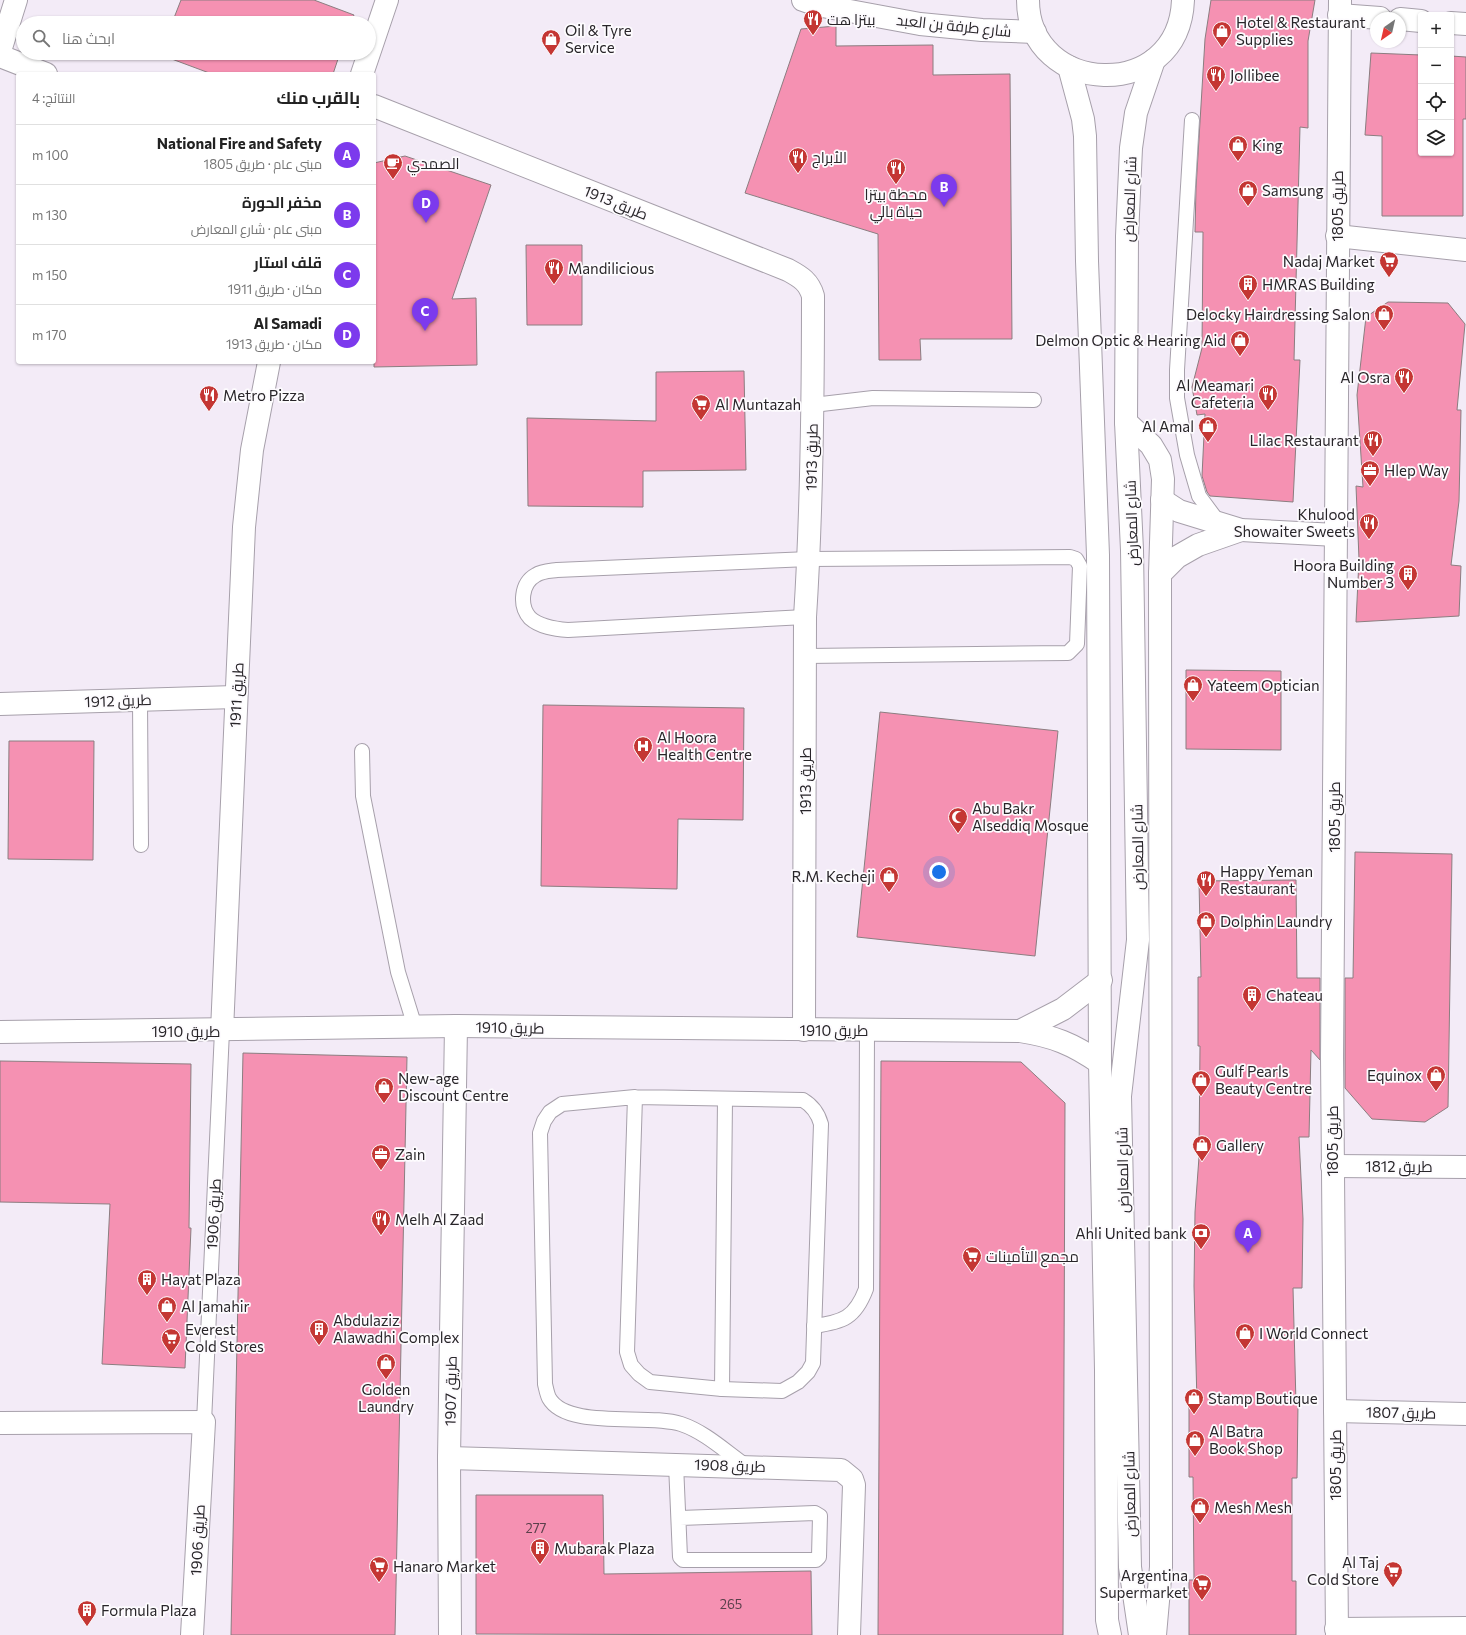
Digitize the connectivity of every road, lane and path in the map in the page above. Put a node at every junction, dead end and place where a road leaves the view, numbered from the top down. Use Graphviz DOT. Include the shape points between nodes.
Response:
graph roads {
  1 [pos="16,0"];
  2 [pos="387,0"];
  3 [pos="803,0"];
  4 [pos="1028,0"];
  5 [pos="1183,0"];
  6 [pos="1339,8"];
  7 [pos="1370,16"];
  8 [pos="1406,20"];
  9 [pos="1418,21"];
  10 [pos="1454,22"];
  11 [pos="1466,24"];
  12 [pos="1035,32"];
  13 [pos="376,33"];
  14 [pos="0,51"];
  15 [pos="0,56"];
  16 [pos="367,60"];
  17 [pos="1154,60"];
  18 [pos="1069,67"];
  19 [pos="41,72"];
  20 [pos="363,72"];
  21 [pos="376,107"];
  22 [pos="1192,120"];
  23 [pos="1337,236"];
  24 [pos="1466,250"];
  25 [pos="270,364"];
  26 [pos="1034,400"];
  27 [pos="813,405"];
  28 [pos="1126,422"];
  29 [pos="1162,500"];
  30 [pos="1220,525"];
  31 [pos="1241,530"];
  32 [pos="1336,535"];
  33 [pos="809,559"];
  34 [pos="1160,574"];
  35 [pos="805,617"];
  36 [pos="806,656"];
  37 [pos="235,697"];
  38 [pos="140,700"];
  39 [pos="0,704"];
  40 [pos="362,751"];
  41 [pos="141,845"];
  42 [pos="1101,980"];
  43 [pos="456,1026"];
  44 [pos="415,1027"];
  45 [pos="804,1030"];
  46 [pos="867,1030"];
  47 [pos="222,1031"];
  48 [pos="1020,1031"];
  49 [pos="0,1032"];
  50 [pos="1100,1063"];
  51 [pos="635,1097"];
  52 [pos="725,1099"];
  53 [pos="1332,1166"];
  54 [pos="1466,1167"];
  55 [pos="814,1326"];
  56 [pos="722,1389"];
  57 [pos="1335,1411"];
  58 [pos="1466,1414"];
  59 [pos="204,1422"];
  60 [pos="0,1424"];
  61 [pos="449,1458"];
  62 [pos="676,1464"];
  63 [pos="745,1465"];
  64 [pos="680,1518"];
  65 [pos="1466,1628"];
  66 [pos="1108,1630"];
  67 [pos="1336,1632"];
  68 [pos="192,1635"];
  69 [pos="450,1635"];
  70 [pos="849,1635"];
  71 [pos="1140,1635"];
  72 [pos="1155,1635"];
  1 -- 14 [label="street"];
  2 -- 13 [label="street"];
  3 -- 12 [label="street, شارع طرفة بن العبد" via="817,5 920,24"];
  4 -- 12 [label="street" via="1028,10"];
  5 -- 17 [label="street" via="1183,16 1172,41"];
  6 -- 7 [label="street"];
  6 -- 23 [label="street, طريق 1805"];
  8 -- 9 [label="street"];
  10 -- 11 [label="street"];
  12 -- 18 [label="street" via="1055,58"];
  15 -- 19 [label="street"];
  16 -- 20 [label="street"];
  17 -- 18 [label="street" via="1134,71 1112,76 1090,74"];
  17 -- 28 [label="street, شارع المعارض" via="1136,113 1131,148 1127,236"];
  18 -- 42 [label="street, شارع المعارض" via="1085,136 1098,555"];
  21 -- 27 [label="street, طريق 1913" via="801,277 810,286 813,296"];
  22 -- 30 [label="lane" via="1177,398 1186,455 1199,496"];
  23 -- 24 [label="street"];
  23 -- 32 [label="street, طريق 1805"];
  25 -- 37 [label="street, طريق 1911" via="252,450 244,527"];
  26 -- 27 [label="lane" via="874,398"];
  27 -- 33 [label="street, طريق 1913"];
  28 -- 29 [label="street" via="1151,445 1160,460"];
  28 -- 71 [label="street, شارع المعارض" via="1132,550 1138,940 1120,1096 1130,1567"];
  29 -- 30 [label="street" via="1180,511"];
  29 -- 34 [label="street"];
  30 -- 31 [label="street"];
  31 -- 32 [label="street"];
  31 -- 34 [label="street" via="1198,545 1177,557"];
  32 -- 53 [label="street, طريق 1805"];
  33 -- 35 [label="street, طريق 1913"];
  33 -- 35 [label="lane" via="544,572 535,575 528,582 522,600 530,618 541,625 568,630"];
  33 -- 36 [label="lane" via="1070,557 1076,559 1080,566 1078,639 1077,644 1068,653"];
  34 -- 72 [label="street" via="1160,1567"];
  35 -- 36 [label="street, طريق 1913"];
  36 -- 45 [label="street, طريق 1913"];
  37 -- 38 [label="street, طريق 1912"];
  37 -- 47 [label="street, طريق 1911"];
  38 -- 39 [label="street, طريق 1912"];
  38 -- 41 [label="lane"];
  40 -- 44 [label="lane" via="363,796 398,972"];
  42 -- 48 [label="street, طريق 1910" via="1063,1009"];
  42 -- 50 [label="street, شارع المعارض"];
  43 -- 44 [label="street, طريق 1910"];
  43 -- 45 [label="street, طريق 1910"];
  43 -- 61 [label="street, طريق 1907"];
  44 -- 47 [label="street, طريق 1910"];
  45 -- 46 [label="street, طريق 1910"];
  46 -- 48 [label="street, طريق 1910"];
  46 -- 55 [label="lane" via="866,1289 860,1306 848,1318 833,1324"];
  47 -- 49 [label="street, طريق 1910"];
  47 -- 59 [label="lane, طريق 1906"];
  48 -- 50 [label="street, طريق 1910" via="1063,1040"];
  50 -- 66 [label="street, شارع المعارض"];
  51 -- 52 [label="lane"];
  51 -- 56 [label="lane" via="627,1352 631,1365 650,1382"];
  51 -- 63 [label="lane" via="562,1104 550,1112 540,1133 545,1384 549,1398 566,1413 580,1418 663,1420 681,1424 696,1430"];
  52 -- 55 [label="lane" via="803,1100 818,1114 821,1124"];
  52 -- 56 [label="lane"];
  53 -- 54 [label="street, طريق 1812"];
  53 -- 57 [label="street, طريق 1805"];
  55 -- 56 [label="lane" via="813,1363 798,1382 782,1391"];
  57 -- 58 [label="street, طريق 1807"];
  57 -- 67 [label="street, طريق 1805"];
  59 -- 60 [label="street"];
  59 -- 68 [label="street, طريق 1906"];
  61 -- 62 [label="street, طريق 1908"];
  61 -- 69 [label="street, طريق 1907"];
  62 -- 63 [label="street, طريق 1908"];
  62 -- 64 [label="lane"];
  63 -- 70 [label="street, طريق 1908" via="841,1470 852,1479 854,1485"];
  64 -- 64 [label="lane" via="815,1512 820,1516 819,1556 816,1560 683,1560 680,1557"];
  65 -- 67 [label="street"];
}
